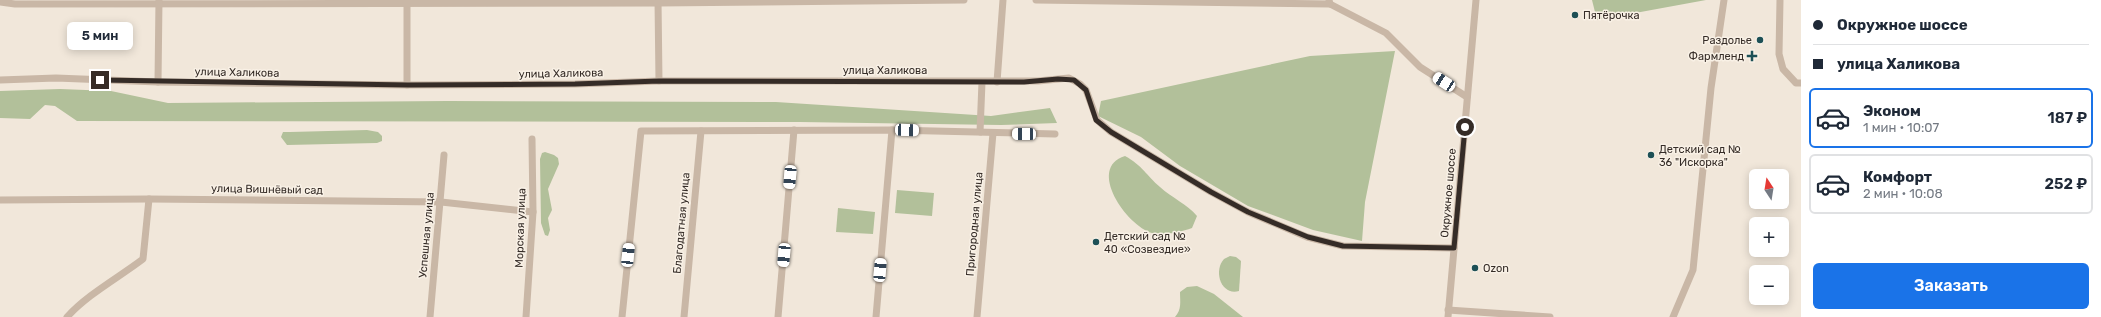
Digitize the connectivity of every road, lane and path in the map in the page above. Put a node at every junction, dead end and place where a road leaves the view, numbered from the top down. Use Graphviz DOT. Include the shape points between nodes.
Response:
graph roads {
  1 [pos="964,0"];
  2 [pos="1003,0"];
  3 [pos="1036,0"];
  4 [pos="1476,0"];
  5 [pos="1724,0"];
  6 [pos="1780,0"];
  7 [pos="159,1"];
  8 [pos="407,1"];
  9 [pos="658,1"];
  10 [pos="0,2"];
  11 [pos="1330,2"];
  12 [pos="0,80"];
  13 [pos="659,81"];
  14 [pos="158,82"];
  15 [pos="982,82"];
  16 [pos="998,82"];
  17 [pos="1801,83"];
  18 [pos="408,85"];
  19 [pos="1467,97"];
  20 [pos="794,130"];
  21 [pos="892,130"];
  22 [pos="701,131"];
  23 [pos="980,132"];
  24 [pos="993,133"];
  25 [pos="1055,134"];
  26 [pos="532,139"];
  27 [pos="444,155"];
  28 [pos="149,199"];
  29 [pos="0,200"];
  30 [pos="441,202"];
  31 [pos="533,212"];
  32 [pos="1454,248"];
  33 [pos="1448,314"];
  34 [pos="67,317"];
  35 [pos="430,317"];
  36 [pos="526,317"];
  37 [pos="622,317"];
  38 [pos="684,317"];
  39 [pos="778,317"];
  40 [pos="876,317"];
  41 [pos="977,317"];
  42 [pos="1550,317"];
  43 [pos="1673,317"];
  1 -- 9 [label="street"];
  2 -- 16 [label="street"];
  3 -- 11 [label="street"];
  4 -- 19 [label="street, Окружное шоссе"];
  5 -- 43 [label="street" via="1711,88 1693,270"];
  6 -- 17 [label="street" via="1779,54 1783,69 1796,83"];
  7 -- 8 [label="street"];
  7 -- 10 [label="street" via="15,4"];
  7 -- 14 [label="street"];
  8 -- 9 [label="street"];
  8 -- 18 [label="street"];
  9 -- 13 [label="street"];
  11 -- 19 [label="street" via="1386,33 1420,67"];
  12 -- 14 [label="street, улица Халикова" via="56,78"];
  13 -- 15 [label="street, улица Халикова"];
  13 -- 18 [label="street, улица Халикова"];
  14 -- 18 [label="street, улица Халикова"];
  15 -- 16 [label="street, улица Халикова"];
  15 -- 23 [label="street"];
  16 -- 32 [label="street, улица Халикова" via="1074,80 1086,90 1096,120 1111,132 1248,212 1308,237 1343,246"];
  19 -- 32 [label="street, Окружное шоссе"];
  20 -- 21 [label="street"];
  20 -- 22 [label="street"];
  20 -- 39 [label="street"];
  21 -- 23 [label="street"];
  21 -- 40 [label="street"];
  22 -- 37 [label="street" via="641,131"];
  22 -- 38 [label="street, Благодатная улица"];
  23 -- 24 [label="street"];
  24 -- 25 [label="street"];
  24 -- 41 [label="street, Пригородная улица"];
  26 -- 31 [label="street, Морская улица"];
  27 -- 30 [label="street, Успешная улица"];
  28 -- 29 [label="street, улица Вишнёвый сад"];
  28 -- 30 [label="street, улица Вишнёвый сад"];
  28 -- 34 [label="street" via="143,258 80,303"];
  30 -- 31 [label="street, улица Вишнёвый сад"];
  30 -- 35 [label="street, Успешная улица"];
  31 -- 36 [label="street, Морская улица"];
  32 -- 33 [label="street, Окружное шоссе"];
  33 -- 42 [label="street"];
}
